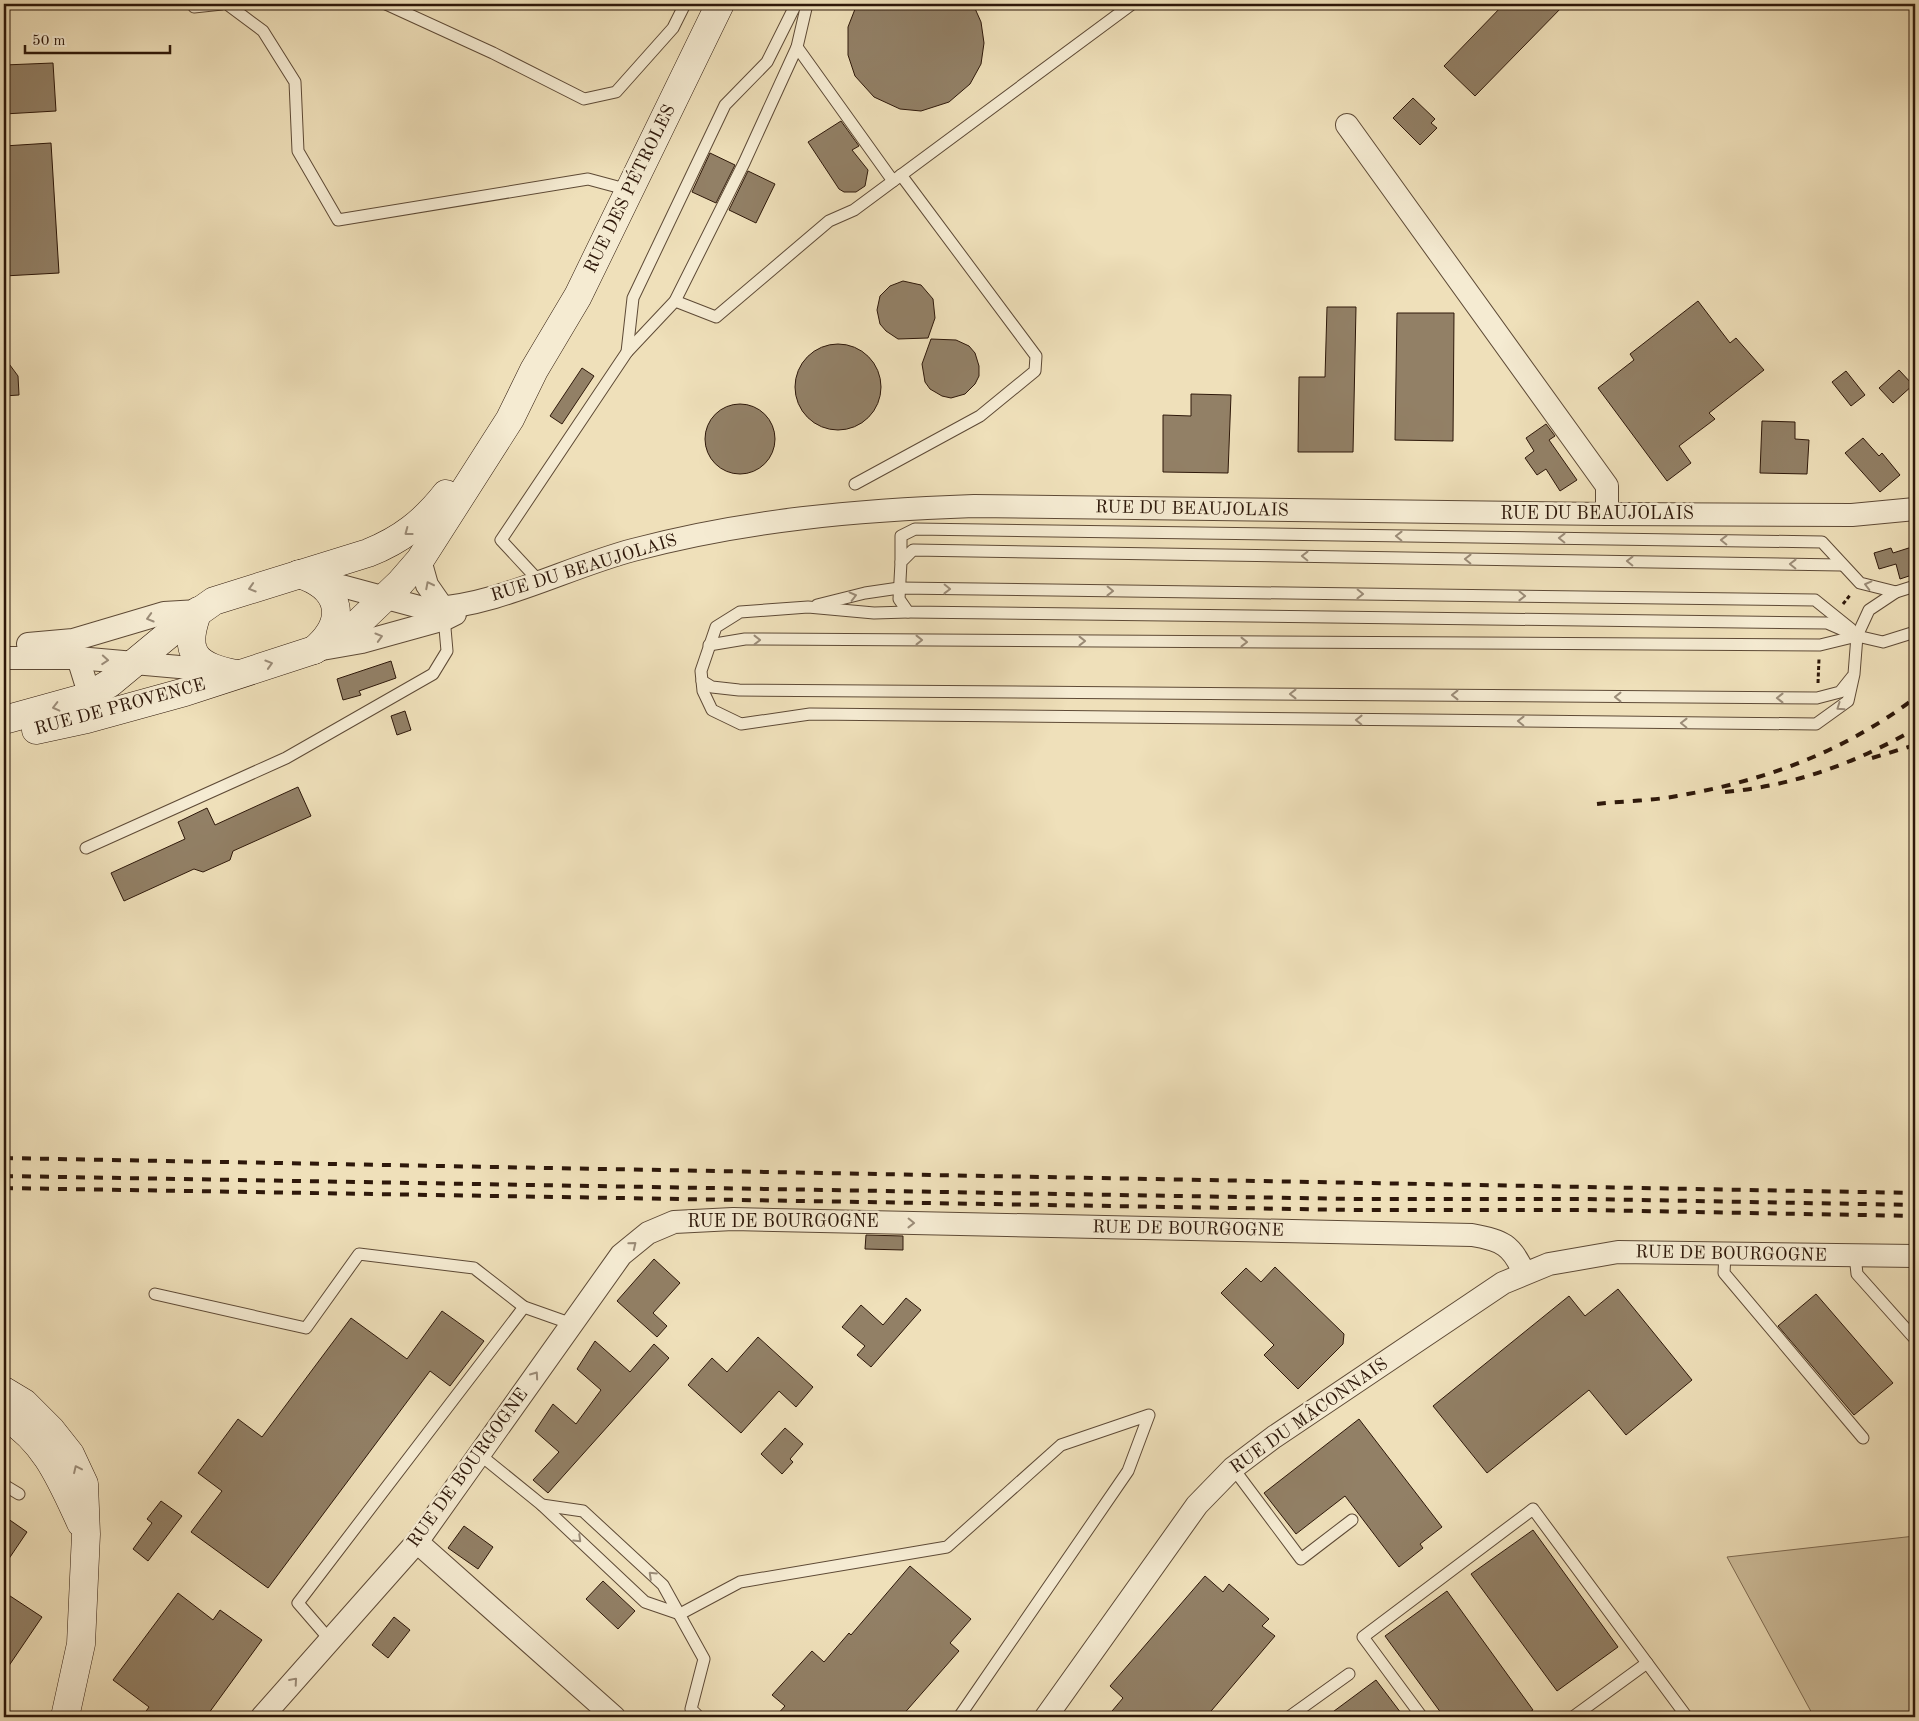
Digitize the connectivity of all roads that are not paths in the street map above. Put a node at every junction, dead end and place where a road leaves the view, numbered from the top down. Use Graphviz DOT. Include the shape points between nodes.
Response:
graph roads {
  1 [pos="222,4"];
  2 [pos="227,4"];
  3 [pos="386,4"];
  4 [pos="685,4"];
  5 [pos="720,4"];
  6 [pos="796,4"];
  7 [pos="806,4"];
  8 [pos="1132,4"];
  9 [pos="194,7"];
  10 [pos="797,47"];
  11 [pos="1347,125"];
  12 [pos="897,178"];
  13 [pos="629,190"];
  14 [pos="675,301"];
  15 [pos="627,352"];
  16 [pos="534,370"];
  17 [pos="855,484"];
  18 [pos="1915,509"];
  19 [pos="1607,514"];
  20 [pos="420,560"];
  21 [pos="901,562"];
  22 [pos="1841,565"];
  23 [pos="305,576"];
  24 [pos="538,581"];
  25 [pos="1915,586"];
  26 [pos="899,588"];
  27 [pos="1896,592"];
  28 [pos="388,597"];
  29 [pos="808,607"];
  30 [pos="198,612"];
  31 [pos="908,612"];
  32 [pos="444,613"];
  33 [pos="1915,632"];
  34 [pos="1858,636"];
  35 [pos="709,645"];
  36 [pos="4,646"];
  37 [pos="314,650"];
  38 [pos="4,658"];
  39 [pos="78,658"];
  40 [pos="137,663"];
  41 [pos="225,672"];
  42 [pos="1854,674"];
  43 [pos="702,682"];
  44 [pos="86,697"];
  45 [pos="4,720"];
  46 [pos="4,739"];
  47 [pos="86,848"];
  48 [pos="1725,1254"];
  49 [pos="1855,1255"];
  50 [pos="1915,1256"];
  51 [pos="1549,1264"];
  52 [pos="1524,1273"];
  53 [pos="155,1294"];
  54 [pos="524,1307"];
  55 [pos="572,1324"];
  56 [pos="1915,1339"];
  57 [pos="4,1391"];
  58 [pos="4,1416"];
  59 [pos="1863,1438"];
  60 [pos="479,1454"];
  61 [pos="1232,1468"];
  62 [pos="4,1485"];
  63 [pos="19,1494"];
  64 [pos="542,1505"];
  65 [pos="1352,1520"];
  66 [pos="86,1534"];
  67 [pos="417,1542"];
  68 [pos="680,1614"];
  69 [pos="330,1640"];
  70 [pos="1647,1663"];
  71 [pos="1349,1674"];
  72 [pos="65,1717"];
  73 [pos="262,1717"];
  74 [pos="614,1717"];
  75 [pos="699,1717"];
  76 [pos="959,1717"];
  77 [pos="1046,1717"];
  78 [pos="1289,1717"];
  79 [pos="1422,1717"];
  80 [pos="1573,1717"];
  81 [pos="1686,1717"];
  1 -- 9 [label="lane"];
  2 -- 13 [label="lane" via="264,31 295,82 298,151 338,220 588,179"];
  3 -- 4 [label="lane" via="584,99 616,92 673,28"];
  5 -- 13 [label="main road, RUE DES PÉTROLES"];
  6 -- 15 [label="lane" via="767,62 725,105 633,298"];
  7 -- 10 [label="lane"];
  8 -- 12 [label="lane"];
  10 -- 12 [label="lane"];
  10 -- 14 [label="lane"];
  11 -- 19 [label="street" via="1607,486"];
  12 -- 14 [label="lane" via="854,210 829,221 716,317"];
  12 -- 17 [label="lane" via="1036,356 1035,371 980,416"];
  13 -- 16 [label="main road, RUE DES PÉTROLES" via="578,296"];
  14 -- 15 [label="lane"];
  15 -- 24 [label="lane" via="501,540"];
  16 -- 20 [label="main road, RUE DES PÉTROLES" via="510,419"];
  16 -- 23 [label="main road, RUE DES PÉTROLES, one-way" via="426,517 392,543"];
  18 -- 19 [label="street, RUE DU BEAUJOLAIS" via="1852,515"];
  19 -- 24 [label="street, RUE DU BEAUJOLAIS" via="923,508 823,515 719,529 630,550"];
  20 -- 28 [label="main road, RUE DES PÉTROLES"];
  32 -- 20 [label="street, one-way" via="427,586"];
  22 -- 21 [label="lane, one-way" via="913,550"];
  22 -- 21 [label="lane, one-way" via="1822,542 915,529 901,536"];
  21 -- 26 [label="lane"];
  27 -- 22 [label="lane, one-way" via="1860,583"];
  23 -- 28 [label="street, RUE DU BEAUJOLAIS"];
  23 -- 30 [label="main road, RUE DE PROVENCE, one-way" via="214,601"];
  23 -- 37 [label="main road, RUE DE PROVENCE" via="330,593 337,616 326,640"];
  24 -- 32 [label="street, RUE DU BEAUJOLAIS"];
  25 -- 27 [label="lane"];
  29 -- 26 [label="lane, one-way"];
  26 -- 31 [label="lane" via="899,599"];
  26 -- 34 [label="lane, one-way" via="1814,600"];
  27 -- 34 [label="lane" via="1869,610"];
  28 -- 32 [label="street, RUE DU BEAUJOLAIS"];
  28 -- 37 [label="main road, RUE DES PÉTROLES" via="357,624"];
  29 -- 31 [label="lane" via="874,613"];
  29 -- 35 [label="lane" via="740,612 716,627"];
  30 -- 36 [label="street, one-way" via="164,613 74,640"];
  30 -- 40 [label="main road, RUE DE PROVENCE"];
  30 -- 41 [label="main road, RUE DE PROVENCE" via="192,629 192,646 198,658"];
  31 -- 34 [label="lane" via="1827,623"];
  37 -- 32 [label="street, RUE DU BEAUJOLAIS, one-way" via="362,642"];
  32 -- 47 [label="lane" via="446,651 433,674 286,758"];
  33 -- 34 [label="lane" via="1884,642"];
  35 -- 34 [label="lane, one-way" via="745,640 1820,645"];
  34 -- 42 [label="lane"];
  35 -- 43 [label="lane"];
  41 -- 37 [label="main road, RUE DE PROVENCE, one-way"];
  38 -- 39 [label="street"];
  39 -- 40 [label="street, one-way"];
  39 -- 44 [label="street" via="87,687"];
  40 -- 41 [label="street"];
  40 -- 44 [label="main road, RUE DE PROVENCE"];
  41 -- 46 [label="main road, RUE DE PROVENCE" via="167,697"];
  42 -- 43 [label="lane, one-way" via="1840,692 1817,698 739,690 712,687"];
  42 -- 43 [label="lane, one-way" via="1848,701 1816,724 810,714 741,724 712,710"];
  44 -- 45 [label="main road, RUE DE PROVENCE, one-way"];
  48 -- 49 [label="street, RUE DE BOURGOGNE"];
  48 -- 51 [label="street, RUE DE BOURGOGNE" via="1618,1252"];
  48 -- 59 [label="lane" via="1724,1272"];
  49 -- 50 [label="street, RUE DE BOURGOGNE"];
  49 -- 56 [label="lane" via="1857,1274"];
  51 -- 52 [label="street, RUE DU MÂCONNAIS"];
  55 -- 52 [label="street, RUE DE BOURGOGNE, one-way" via="621,1255 648,1234 674,1222 713,1220 1472,1235 1494,1238 1509,1248"];
  52 -- 61 [label="street, RUE DU MÂCONNAIS" via="1495,1288"];
  53 -- 54 [label="lane" via="306,1328 360,1254 474,1268"];
  54 -- 55 [label="lane"];
  54 -- 69 [label="lane" via="298,1603"];
  60 -- 55 [label="street, RUE DE BOURGOGNE, one-way"];
  66 -- 57 [label="main road, one-way" via="84,1484 70,1454 24,1403"];
  58 -- 66 [label="main road" via="40,1446 57,1471"];
  60 -- 64 [label="lane"];
  60 -- 67 [label="street, RUE DE BOURGOGNE"];
  61 -- 65 [label="lane" via="1301,1559"];
  61 -- 77 [label="street, RUE DU MÂCONNAIS" via="1197,1505"];
  62 -- 63 [label="lane"];
  64 -- 68 [label="lane, one-way" via="645,1602"];
  68 -- 64 [label="lane, one-way" via="663,1585 583,1512"];
  66 -- 72 [label="main road" via="81,1644"];
  67 -- 69 [label="street, RUE DE BOURGOGNE"];
  67 -- 74 [label="street"];
  68 -- 75 [label="lane" via="704,1659 691,1709"];
  68 -- 76 [label="lane" via="740,1582 948,1547 1061,1445 1150,1415 1128,1471"];
  73 -- 69 [label="street, RUE DE BOURGOGNE, one-way"];
  70 -- 79 [label="lane" via="1533,1509 1363,1637"];
  70 -- 80 [label="lane"];
  70 -- 81 [label="lane"];
  71 -- 78 [label="lane"];
}
